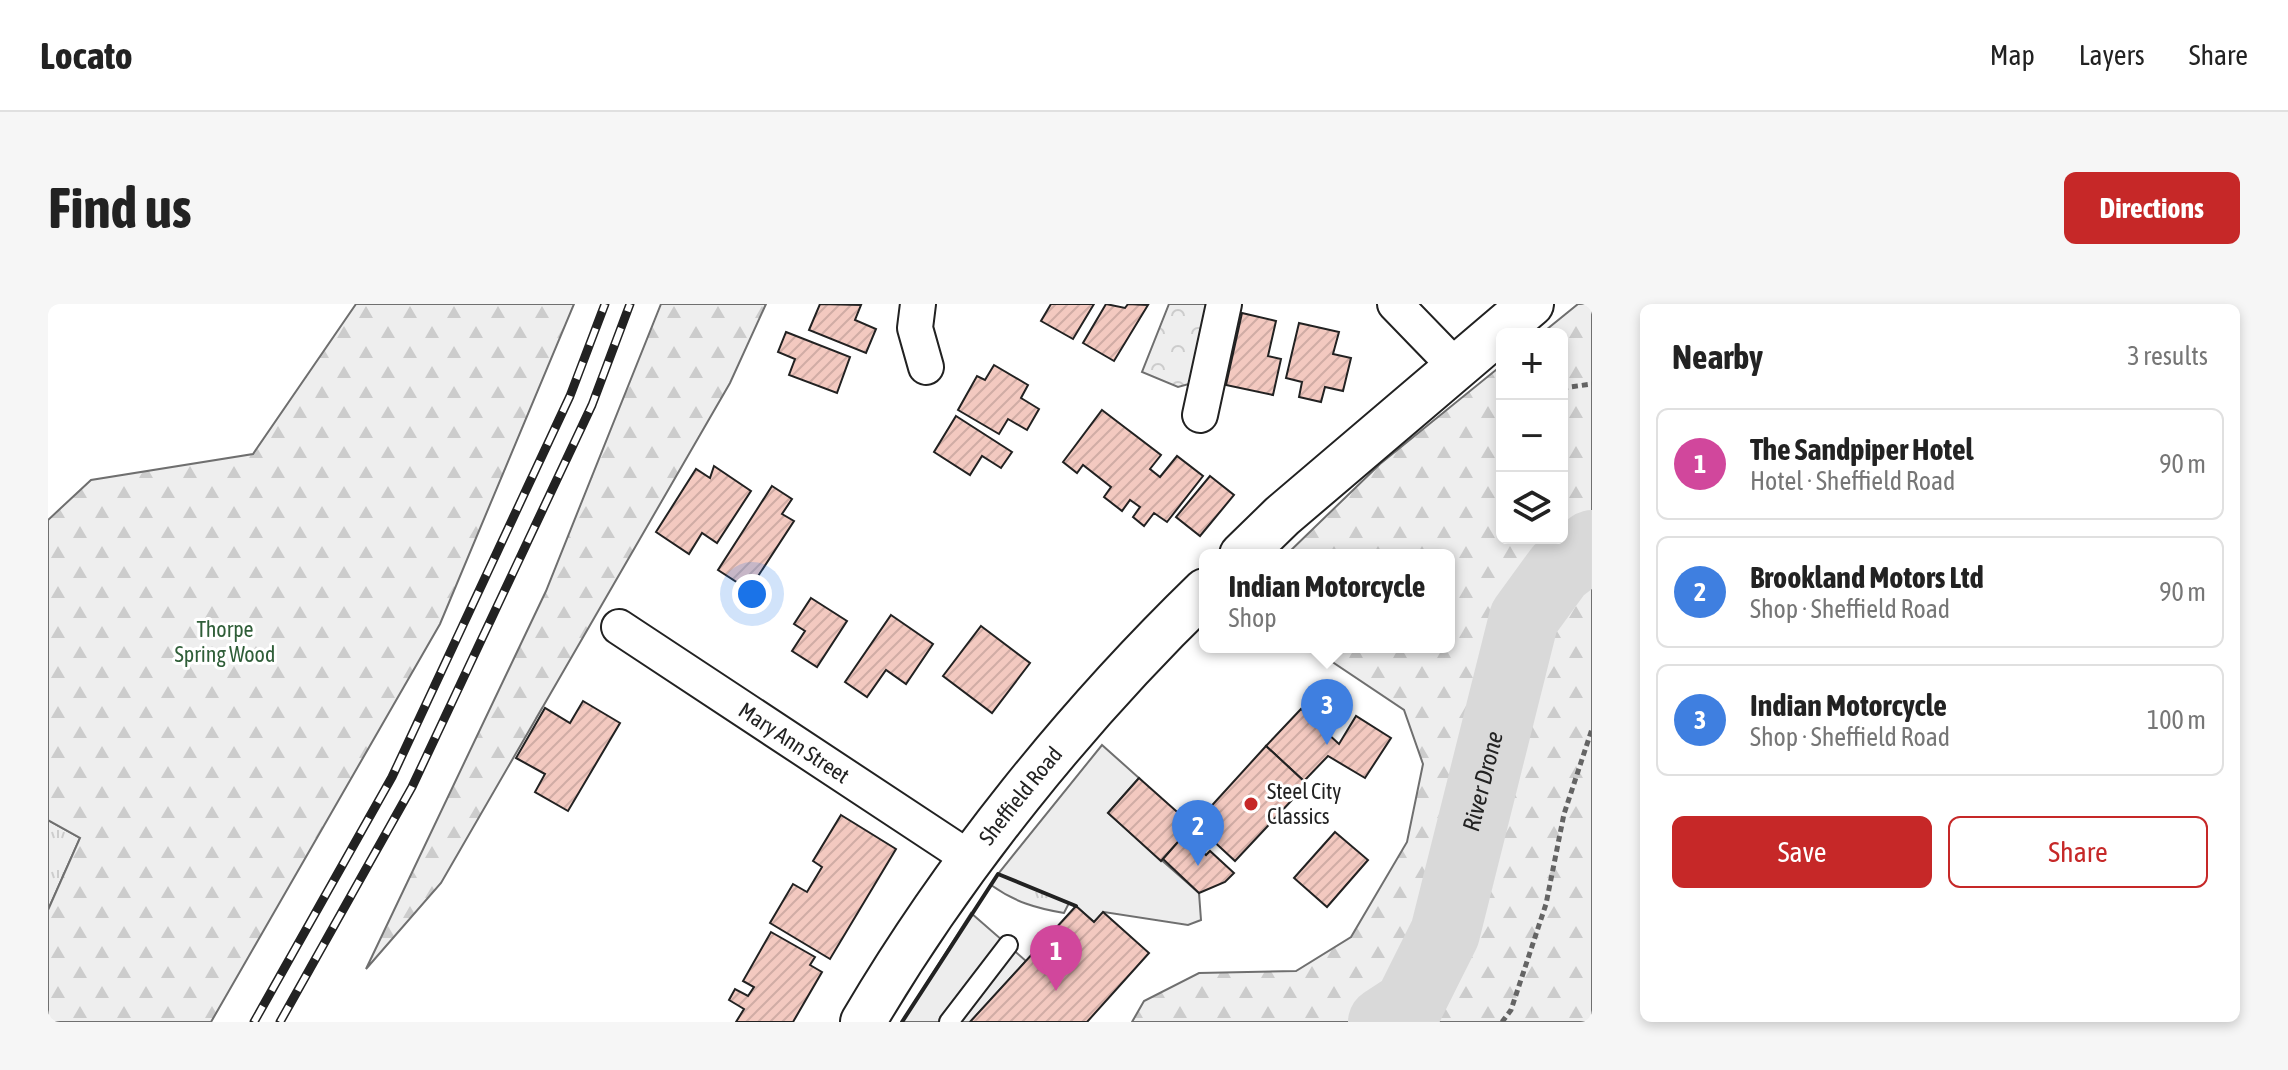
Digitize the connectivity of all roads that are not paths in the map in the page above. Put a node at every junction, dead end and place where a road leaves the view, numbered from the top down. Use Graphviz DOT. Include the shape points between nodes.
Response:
graph roads {
  1 [pos="918,304"];
  2 [pos="1224,304"];
  3 [pos="1395,304"];
  4 [pos="1531,304"];
  5 [pos="926,367"];
  6 [pos="1456,367"];
  7 [pos="1200,415"];
  8 [pos="1249,549"];
  9 [pos="1199,597"];
  10 [pos="619,627"];
  11 [pos="969,858"];
  12 [pos="1008,945"];
  13 [pos="863,1022"];
  14 [pos="949,1022"];
  1 -- 5 [label="street" via="915,328"];
  2 -- 7 [label="street"];
  3 -- 6 [label="street"];
  4 -- 6 [label="main road"];
  6 -- 8 [label="main road"];
  9 -- 11 [label="main road, Sheffield Road" via="1152,642"];
  10 -- 11 [label="street, Mary Ann Street"];
  11 -- 13 [label="main road, Sheffield Road"];
  12 -- 14 [label="lane"];
}
